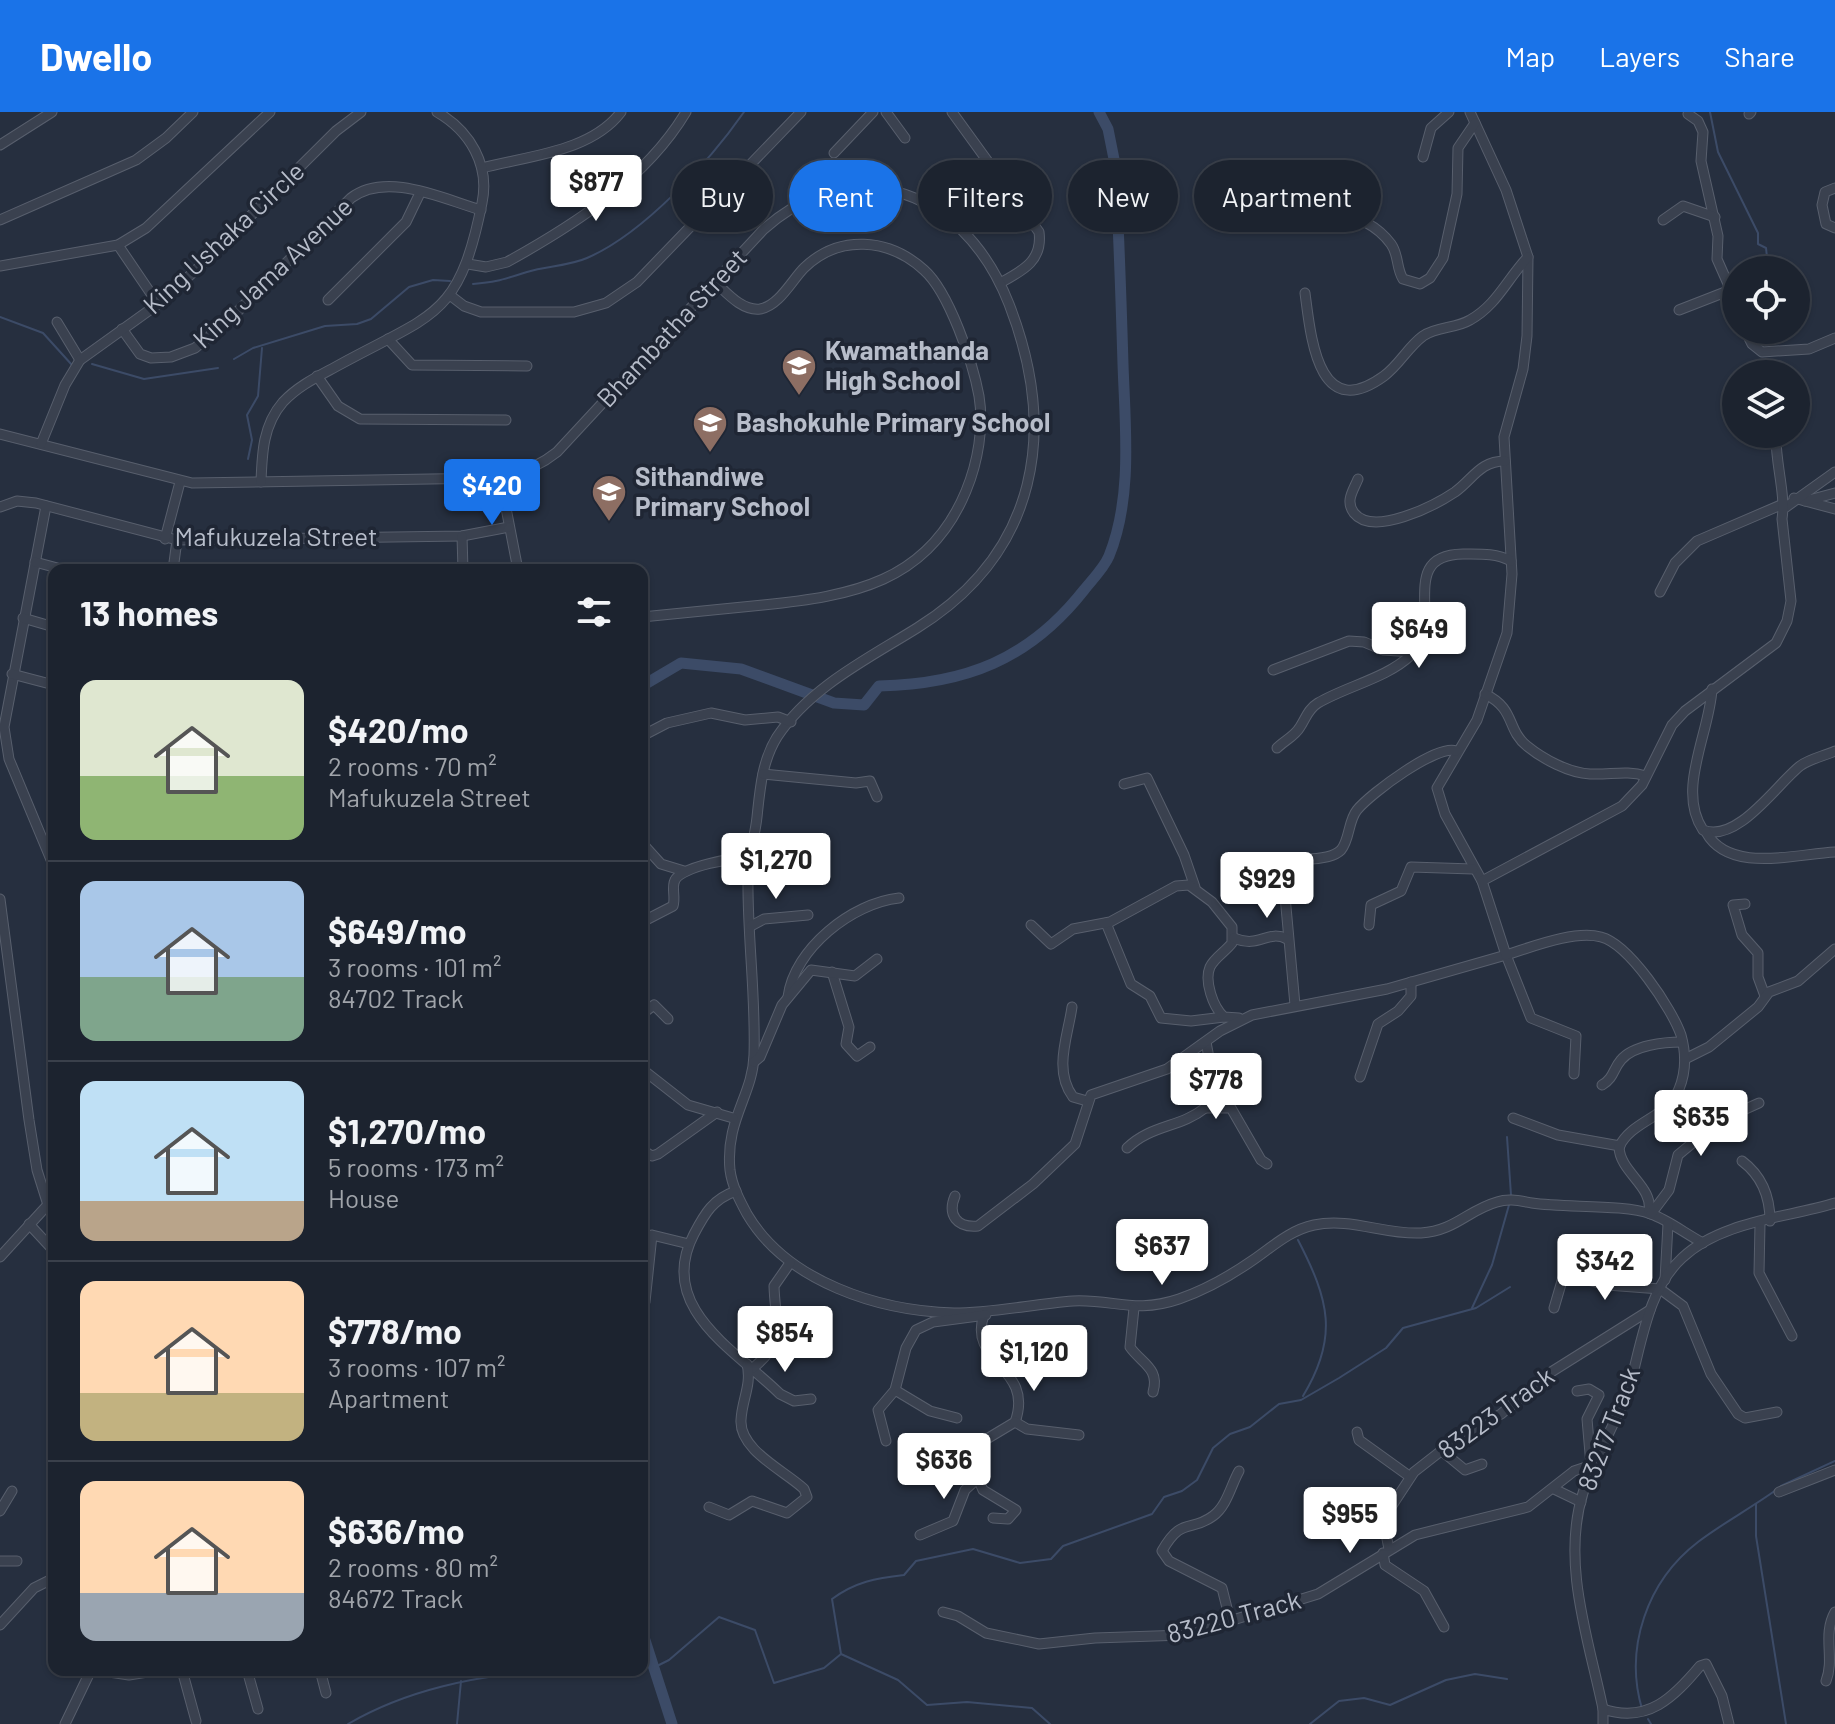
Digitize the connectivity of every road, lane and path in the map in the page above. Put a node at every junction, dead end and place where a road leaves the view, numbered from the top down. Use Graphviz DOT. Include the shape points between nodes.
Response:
graph roads {
  1 [pos="52,112"];
  2 [pos="193,112"];
  3 [pos="270,112"];
  4 [pos="361,112"];
  5 [pos="437,112"];
  6 [pos="621,112"];
  7 [pos="686,112"];
  8 [pos="801,112"];
  9 [pos="873,112"];
  10 [pos="886,112"];
  11 [pos="952,112"];
  12 [pos="1449,112"];
  13 [pos="1470,112"];
  14 [pos="1688,114"];
  15 [pos="1475,123"];
  16 [pos="905,138"];
  17 [pos="0,145"];
  18 [pos="834,153"];
  19 [pos="1423,157"];
  20 [pos="482,168"];
  21 [pos="1835,188"];
  22 [pos="420,193"];
  23 [pos="481,210"];
  24 [pos="1715,217"];
  25 [pos="0,220"];
  26 [pos="1663,220"];
  27 [pos="1835,228"];
  28 [pos="1376,232"];
  29 [pos="118,245"];
  30 [pos="1528,257"];
  31 [pos="468,264"];
  32 [pos="0,266"];
  33 [pos="1722,270"];
  34 [pos="715,282"];
  35 [pos="1000,283"];
  36 [pos="1305,293"];
  37 [pos="1722,293"];
  38 [pos="451,296"];
  39 [pos="328,300"];
  40 [pos="158,304"];
  41 [pos="1679,310"];
  42 [pos="57,322"];
  43 [pos="122,329"];
  44 [pos="1835,338"];
  45 [pos="388,339"];
  46 [pos="1754,344"];
  47 [pos="80,360"];
  48 [pos="527,366"];
  49 [pos="317,376"];
  50 [pos="506,420"];
  51 [pos="0,434"];
  52 [pos="41,444"];
  53 [pos="1778,448"];
  54 [pos="1505,461"];
  55 [pos="1835,472"];
  56 [pos="500,477"];
  57 [pos="1358,479"];
  58 [pos="180,482"];
  59 [pos="261,482"];
  60 [pos="1835,493"];
  61 [pos="1794,498"];
  62 [pos="1805,501"];
  63 [pos="46,506"];
  64 [pos="1784,506"];
  65 [pos="0,507"];
  66 [pos="1835,509"];
  67 [pos="509,527"];
  68 [pos="462,536"];
  69 [pos="165,539"];
  70 [pos="177,540"];
  71 [pos="1511,561"];
  72 [pos="35,562"];
  73 [pos="174,564"];
  74 [pos="463,564"];
  75 [pos="517,564"];
  76 [pos="48,565"];
  77 [pos="1660,592"];
  78 [pos="648,616"];
  79 [pos="23,618"];
  80 [pos="48,625"];
  81 [pos="1413,652"];
  82 [pos="1273,670"];
  83 [pos="12,674"];
  84 [pos="48,683"];
  85 [pos="1712,689"];
  86 [pos="1485,694"];
  87 [pos="789,724"];
  88 [pos="648,733"];
  89 [pos="1277,748"];
  90 [pos="1456,751"];
  91 [pos="1835,751"];
  92 [pos="763,774"];
  93 [pos="1646,776"];
  94 [pos="1124,784"];
  95 [pos="877,797"];
  96 [pos="1707,832"];
  97 [pos="648,850"];
  98 [pos="48,852"];
  99 [pos="1835,852"];
  100 [pos="749,859"];
  101 [pos="1305,859"];
  102 [pos="1473,869"];
  103 [pos="684,871"];
  104 [pos="1482,881"];
  105 [pos="1263,885"];
  106 [pos="1195,887"];
  107 [pos="899,898"];
  108 [pos="0,899"];
  109 [pos="1745,904"];
  110 [pos="808,915"];
  111 [pos="648,919"];
  112 [pos="1106,923"];
  113 [pos="1031,925"];
  114 [pos="1369,925"];
  115 [pos="751,926"];
  116 [pos="1234,938"];
  117 [pos="1287,939"];
  118 [pos="1835,949"];
  119 [pos="1506,955"];
  120 [pos="877,959"];
  121 [pos="832,972"];
  122 [pos="1411,982"];
  123 [pos="1765,996"];
  124 [pos="788,997"];
  125 [pos="1295,1005"];
  126 [pos="1072,1007"];
  127 [pos="648,1010"];
  128 [pos="1224,1017"];
  129 [pos="753,1018"];
  130 [pos="1242,1018"];
  131 [pos="668,1019"];
  132 [pos="770,1033"];
  133 [pos="1206,1042"];
  134 [pos="1682,1042"];
  135 [pos="870,1047"];
  136 [pos="1685,1059"];
  137 [pos="754,1062"];
  138 [pos="648,1074"];
  139 [pos="1574,1074"];
  140 [pos="1360,1077"];
  141 [pos="1602,1085"];
  142 [pos="1087,1101"];
  143 [pos="1759,1103"];
  144 [pos="1205,1108"];
  145 [pos="717,1112"];
  146 [pos="733,1118"];
  147 [pos="1513,1118"];
  148 [pos="1620,1146"];
  149 [pos="1127,1148"];
  150 [pos="648,1154"];
  151 [pos="1742,1161"];
  152 [pos="1267,1164"];
  153 [pos="736,1191"];
  154 [pos="48,1194"];
  155 [pos="955,1196"];
  156 [pos="1835,1203"];
  157 [pos="48,1204"];
  158 [pos="1650,1214"];
  159 [pos="1765,1223"];
  160 [pos="29,1224"];
  161 [pos="1668,1224"];
  162 [pos="1703,1243"];
  163 [pos="689,1244"];
  164 [pos="48,1245"];
  165 [pos="0,1257"];
  166 [pos="790,1263"];
  167 [pos="648,1273"];
  168 [pos="1662,1285"];
  169 [pos="999,1307"];
  170 [pos="1134,1308"];
  171 [pos="1554,1308"];
  172 [pos="1650,1310"];
  173 [pos="984,1315"];
  174 [pos="1792,1336"];
  175 [pos="750,1366"];
  176 [pos="895,1390"];
  177 [pos="1577,1391"];
  178 [pos="1153,1392"];
  179 [pos="811,1399"];
  180 [pos="1777,1412"];
  181 [pos="957,1418"];
  182 [pos="1015,1422"];
  183 [pos="1357,1432"];
  184 [pos="1079,1435"];
  185 [pos="886,1441"];
  186 [pos="1442,1451"];
  187 [pos="1482,1464"];
  188 [pos="1593,1464"];
  189 [pos="1835,1470"];
  190 [pos="1239,1471"];
  191 [pos="1409,1476"];
  192 [pos="976,1480"];
  193 [pos="1554,1489"];
  194 [pos="12,1491"];
  195 [pos="1779,1492"];
  196 [pos="1581,1502"];
  197 [pos="709,1507"];
  198 [pos="0,1511"];
  199 [pos="993,1518"];
  200 [pos="1386,1534"];
  201 [pos="920,1535"];
  202 [pos="1399,1543"];
  203 [pos="1386,1551"];
  204 [pos="0,1561"];
  205 [pos="17,1561"];
  206 [pos="48,1581"];
  207 [pos="943,1612"];
  208 [pos="1835,1612"];
  209 [pos="1230,1620"];
  210 [pos="0,1625"];
  211 [pos="1444,1627"];
  212 [pos="90,1676"];
  213 [pos="184,1676"];
  214 [pos="249,1676"];
  215 [pos="322,1676"];
  216 [pos="1826,1681"];
  217 [pos="326,1693"];
  218 [pos="258,1709"];
  219 [pos="1603,1709"];
  220 [pos="196,1721"];
  221 [pos="65,1724"];
  222 [pos="1603,1724"];
  223 [pos="1729,1724"];
  1 -- 17 [label="street"];
  2 -- 25 [label="street" via="136,160"];
  3 -- 29 [label="street" via="146,228"];
  4 -- 40 [label="street, King Ushaka Circle"];
  5 -- 20 [label="street" via="463,131"];
  6 -- 20 [label="street" via="583,141"];
  7 -- 31 [label="street" via="653,160 615,191 507,262"];
  8 -- 38 [label="street" via="637,282 615,298 574,312 503,312 470,309"];
  9 -- 18 [label="street"];
  10 -- 16 [label="street"];
  11 -- 35 [label="street" via="1039,232 1034,261"];
  12 -- 19 [label="street" via="1431,128"];
  13 -- 15 [label="street"];
  14 -- 24 [label="street" via="1703,132 1701,161"];
  15 -- 28 [label="street" via="1458,148 1457,194 1443,258 1430,278 1420,284 1403,279 1397,255"];
  15 -- 30 [label="street" via="1506,190"];
  20 -- 23 [label="street"];
  21 -- 27 [label="street" via="1827,189 1822,205 1826,224"];
  22 -- 23 [label="street, King Jama Avenue"];
  22 -- 39 [label="street" via="406,222"];
  22 -- 43 [label="street, King Jama Avenue" via="383,187 355,195 230,319 188,352 145,356"];
  23 -- 31 [label="street"];
  24 -- 26 [label="street" via="1683,206"];
  24 -- 33 [label="street"];
  29 -- 32 [label="street"];
  29 -- 40 [label="street"];
  30 -- 36 [label="street" via="1482,312 1424,336 1384,376 1356,391 1333,385 1317,358"];
  30 -- 54 [label="street" via="1526,346 1505,430"];
  31 -- 38 [label="street"];
  34 -- 35 [label="street, Bhambatha Street" via="789,209 820,195 867,187 905,194 949,218"];
  34 -- 56 [label="street, Bhambatha Street" via="557,452 527,470"];
  34 -- 78 [label="street" via="743,306 761,309 813,260 836,248 877,244 911,259 941,291 974,374 981,413 974,469 955,515 935,541 908,566 870,587 830,598"];
  35 -- 87 [label="street, Bhambatha Street" via="1029,361 1036,416 1033,462 1010,530 981,575 952,602 869,655"];
  37 -- 41 [label="street"];
  38 -- 45 [label="street" via="431,315"];
  40 -- 43 [label="street, King Ushaka Circle"];
  42 -- 47 [label="street"];
  43 -- 47 [label="street, King Ushaka Circle"];
  44 -- 46 [label="street" via="1809,349 1759,351"];
  45 -- 48 [label="street" via="404,360 418,366"];
  45 -- 49 [label="street"];
  47 -- 52 [label="street, King Ushaka Circle"];
  49 -- 50 [label="street" via="338,406 360,419"];
  49 -- 59 [label="street" via="286,399 269,424"];
  51 -- 52 [label="street, Bhambatha Street"];
  52 -- 58 [label="street, Bhambatha Street"];
  53 -- 64 [label="street"];
  54 -- 57 [label="street" via="1484,465 1444,498 1382,524 1366,522 1352,509 1350,496"];
  54 -- 71 [label="street"];
  55 -- 61 [label="street"];
  56 -- 59 [label="street, Bhambatha Street"];
  56 -- 67 [label="street"];
  58 -- 59 [label="street, Bhambatha Street"];
  58 -- 69 [label="street"];
  60 -- 62 [label="street"];
  61 -- 62 [label="street"];
  61 -- 64 [label="street"];
  62 -- 66 [label="street"];
  63 -- 65 [label="street, Mafukuzela Street" via="17,501"];
  63 -- 69 [label="street, Mafukuzela Street"];
  63 -- 72 [label="street"];
  64 -- 77 [label="street" via="1697,541 1675,563"];
  64 -- 85 [label="street" via="1791,601 1785,627 1768,651"];
  67 -- 68 [label="street, Mafukuzela Street"];
  67 -- 75 [label="street"];
  68 -- 70 [label="street, Mafukuzela Street"];
  68 -- 74 [label="street"];
  69 -- 70 [label="street, Mafukuzela Street"];
  70 -- 73 [label="street"];
  71 -- 81 [label="street" via="1454,554 1434,563 1424,585 1425,631"];
  71 -- 86 [label="street" via="1507,633"];
  72 -- 76 [label="street"];
  72 -- 79 [label="street"];
  79 -- 80 [label="street"];
  79 -- 83 [label="street"];
  81 -- 82 [label="street" via="1349,641"];
  81 -- 89 [label="street" via="1317,704"];
  83 -- 84 [label="street"];
  83 -- 98 [label="street" via="4,718 6,747"];
  85 -- 93 [label="street" via="1677,720"];
  85 -- 96 [label="street" via="1694,791 1696,815"];
  86 -- 90 [label="street" via="1477,720"];
  86 -- 93 [label="street" via="1505,706 1522,741 1547,759 1585,773 1626,771"];
  87 -- 88 [label="street" via="778,717 745,720 711,713"];
  87 -- 92 [label="street, Bhambatha Street" via="775,740"];
  90 -- 101 [label="street" via="1431,756 1370,798 1356,811 1337,852"];
  90 -- 102 [label="street" via="1440,777 1437,794"];
  91 -- 96 [label="street" via="1798,768 1746,817 1720,832"];
  92 -- 95 [label="street" via="870,781"];
  92 -- 100 [label="street, Bhambatha Street"];
  93 -- 104 [label="street" via="1622,806"];
  94 -- 106 [label="street" via="1147,778"];
  96 -- 99 [label="street" via="1717,849 1728,854 1785,860"];
  97 -- 103 [label="street" via="661,864"];
  100 -- 103 [label="street" via="730,857"];
  100 -- 115 [label="street, Bhambatha Street"];
  102 -- 104 [label="street"];
  102 -- 114 [label="street" via="1411,867 1401,891 1371,905"];
  103 -- 111 [label="street" via="674,882 673,906"];
  104 -- 119 [label="street"];
  105 -- 117 [label="street" via="1284,893"];
  106 -- 112 [label="street" via="1176,886"];
  106 -- 116 [label="street" via="1228,920"];
  107 -- 124 [label="street" via="880,902 825,934 802,962"];
  108 -- 154 [label="street" via="29,1120 40,1182"];
  109 -- 123 [label="street" via="1733,905 1742,935 1758,953"];
  110 -- 115 [label="street" via="764,919"];
  112 -- 113 [label="street" via="1078,927 1051,944"];
  112 -- 128 [label="street" via="1131,984 1152,998 1161,1018"];
  115 -- 129 [label="street, Bhambatha Street"];
  116 -- 117 [label="street" via="1251,944 1275,935"];
  116 -- 128 [label="street" via="1209,971 1215,1006"];
  117 -- 125 [label="street"];
  118 -- 123 [label="street" via="1798,981"];
  119 -- 122 [label="street"];
  119 -- 134 [label="street" via="1587,936 1608,939 1659,995"];
  119 -- 139 [label="street" via="1531,1018 1576,1036"];
  120 -- 121 [label="street" via="855,976"];
  121 -- 124 [label="street" via="811,970"];
  121 -- 135 [label="street" via="849,1023 846,1044 857,1056"];
  122 -- 125 [label="street"];
  122 -- 140 [label="street" via="1411,996 1376,1029"];
  123 -- 136 [label="street" via="1709,1047"];
  124 -- 132 [label="street"];
  125 -- 130 [label="street"];
  126 -- 142 [label="street" via="1064,1040 1064,1079 1073,1097"];
  127 -- 131 [label="street" via="654,1005"];
  128 -- 130 [label="street"];
  129 -- 132 [label="street"];
  129 -- 137 [label="street, Bhambatha Street"];
  130 -- 133 [label="street"];
  132 -- 137 [label="street"];
  133 -- 142 [label="street" via="1167,1069 1095,1093"];
  133 -- 144 [label="street" via="1214,1084"];
  134 -- 136 [label="street"];
  134 -- 141 [label="street" via="1626,1055"];
  136 -- 148 [label="street" via="1673,1101 1629,1133"];
  137 -- 146 [label="street"];
  138 -- 145 [label="street" via="688,1105"];
  142 -- 155 [label="street" via="1075,1144 984,1223 975,1227 958,1222 951,1210"];
  143 -- 158 [label="street" via="1727,1116 1678,1155 1669,1190"];
  144 -- 149 [label="street" via="1152,1129"];
  144 -- 152 [label="street" via="1231,1108"];
  145 -- 146 [label="street"];
  145 -- 150 [label="street" via="658,1154"];
  146 -- 153 [label="street" via="730,1168"];
  147 -- 148 [label="street" via="1558,1135"];
  148 -- 158 [label="street" via="1621,1160 1649,1200"];
  151 -- 159 [label="street" via="1756,1172 1769,1201"];
  153 -- 163 [label="street" via="711,1205"];
  153 -- 166 [label="street" via="757,1229"];
  156 -- 159 [label="street, 83217 Track"];
  157 -- 160 [label="street"];
  158 -- 161 [label="street"];
  158 -- 170 [label="street" via="1509,1200 1490,1204 1458,1224 1418,1233 1315,1224 1202,1290"];
  159 -- 162 [label="street, 83217 Track"];
  159 -- 174 [label="street" via="1759,1273"];
  160 -- 164 [label="street"];
  160 -- 165 [label="street"];
  161 -- 162 [label="street"];
  161 -- 168 [label="street, 83217 Track"];
  162 -- 168 [label="street, 83217 Track" via="1680,1259"];
  163 -- 167 [label="street" via="652,1235"];
  163 -- 175 [label="street" via="686,1272 699,1318"];
  166 -- 169 [label="street" via="889,1303 955,1313"];
  166 -- 175 [label="street" via="774,1286 777,1339 770,1353"];
  168 -- 171 [label="street" via="1604,1285 1564,1274"];
  168 -- 172 [label="street, 83217 Track"];
  168 -- 180 [label="street" via="1686,1309 1711,1374 1738,1414 1745,1418"];
  169 -- 170 [label="street" via="1082,1300"];
  169 -- 173 [label="street"];
  170 -- 178 [label="street" via="1130,1347 1151,1369"];
  172 -- 186 [label="street, 83223 Track" via="1548,1374 1496,1418"];
  172 -- 188 [label="street, 83217 Track" via="1629,1386"];
  173 -- 176 [label="street" via="933,1322 916,1330"];
  173 -- 182 [label="street" via="981,1330 988,1351 1015,1382"];
  175 -- 179 [label="street" via="788,1398"];
  175 -- 197 [label="street" via="743,1432 753,1448 807,1497 783,1513 752,1501 729,1515"];
  176 -- 181 [label="street" via="930,1411"];
  176 -- 185 [label="street" via="878,1410"];
  177 -- 188 [label="street" via="1589,1389 1599,1395 1587,1419"];
  182 -- 184 [label="street" via="1027,1429"];
  182 -- 192 [label="street" via="980,1443 973,1459"];
  183 -- 191 [label="street" via="1359,1440"];
  186 -- 187 [label="street" via="1465,1470"];
  186 -- 191 [label="street, 83223 Track"];
  188 -- 193 [label="street, 83220 Track" via="1574,1471"];
  188 -- 196 [label="street, 83217 Track"];
  189 -- 195 [label="street"];
  190 -- 209 [label="street" via="1218,1511 1178,1528 1162,1551 1169,1561 1222,1588"];
  191 -- 200 [label="street, 83223 Track" via="1391,1507"];
  192 -- 199 [label="street" via="1016,1510 1008,1519"];
  192 -- 201 [label="street" via="965,1490 953,1521"];
  193 -- 196 [label="street"];
  193 -- 202 [label="street, 83220 Track" via="1528,1507 1435,1528"];
  194 -- 198 [label="street"];
  196 -- 219 [label="street, 83217 Track" via="1580,1611"];
  200 -- 202 [label="street"];
  200 -- 203 [label="street, 83223 Track"];
  202 -- 203 [label="street, 83220 Track"];
  203 -- 209 [label="street, 83220 Track" via="1318,1594"];
  203 -- 211 [label="street" via="1388,1568 1424,1591"];
  204 -- 205 [label="street"];
  206 -- 210 [label="street" via="34,1588"];
  207 -- 209 [label="street, 83220 Track" via="986,1633 1045,1645 1176,1636"];
  208 -- 216 [label="street" via="1829,1626 1831,1666"];
  212 -- 221 [label="street"];
  213 -- 220 [label="street"];
  214 -- 218 [label="street"];
  215 -- 217 [label="street"];
  219 -- 222 [label="street, 83217 Track"];
  219 -- 223 [label="street" via="1627,1717 1657,1711 1706,1664"];
}
